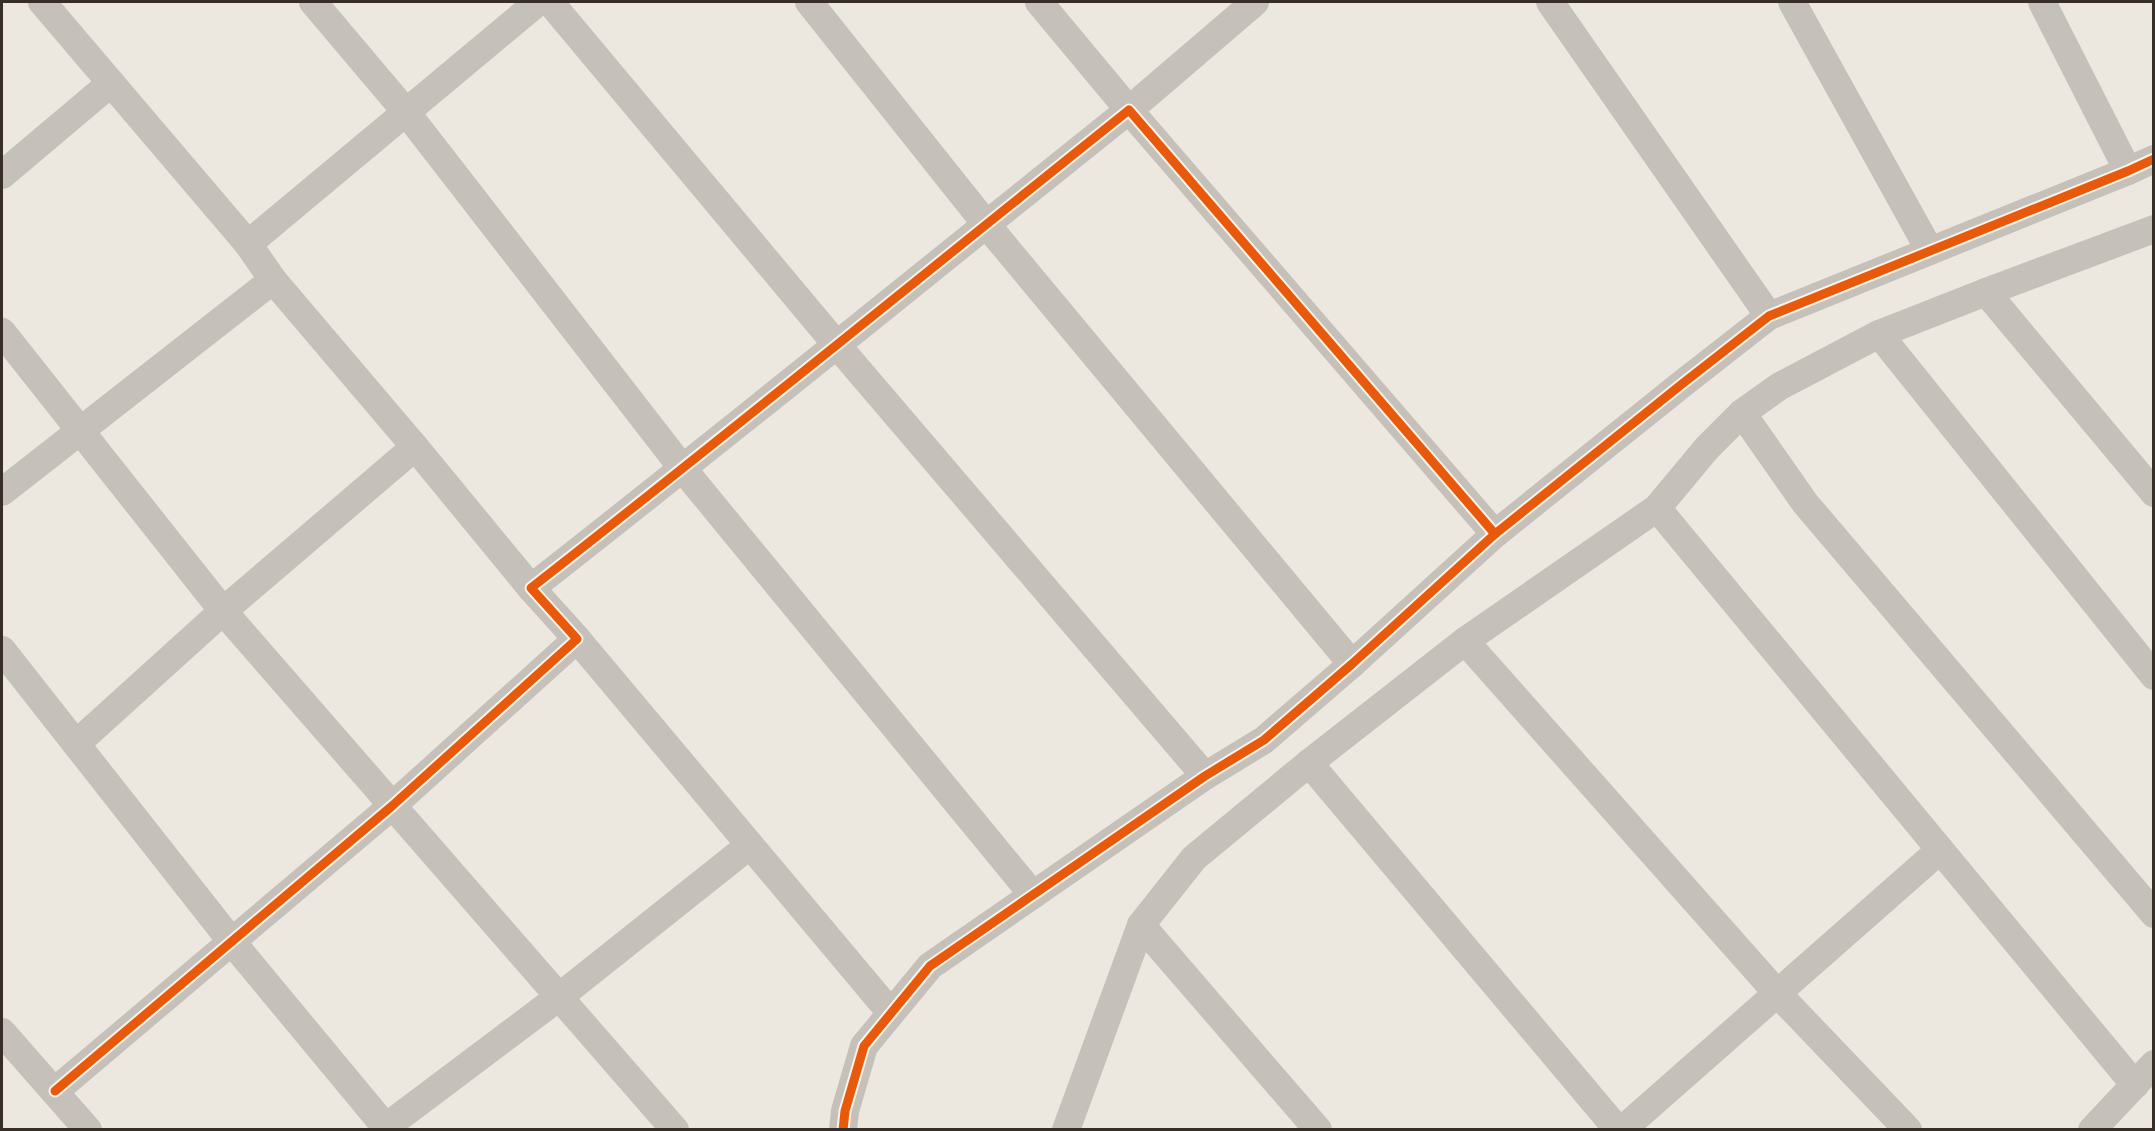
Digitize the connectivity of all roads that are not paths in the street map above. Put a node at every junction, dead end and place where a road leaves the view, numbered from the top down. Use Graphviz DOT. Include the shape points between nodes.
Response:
graph roads {
  1 [pos="42,2"];
  2 [pos="313,2"];
  3 [pos="538,2"];
  4 [pos="550,2"];
  5 [pos="809,2"];
  6 [pos="1039,2"];
  7 [pos="1255,2"];
  8 [pos="1550,2"];
  9 [pos="1792,2"];
  10 [pos="2042,2"];
  11 [pos="111,83"];
  12 [pos="1129,110"];
  13 [pos="406,112"];
  14 [pos="2154,159"];
  15 [pos="2128,171"];
  16 [pos="2,175"];
  17 [pos="986,224"];
  18 [pos="2151,235"];
  19 [pos="248,244"];
  20 [pos="1930,251"];
  21 [pos="273,280"];
  22 [pos="1986,292"];
  23 [pos="1769,316"];
  24 [pos="2,332"];
  25 [pos="1879,334"];
  26 [pos="836,344"];
  27 [pos="1742,413"];
  28 [pos="81,430"];
  29 [pos="415,447"];
  30 [pos="683,469"];
  31 [pos="2,492"];
  32 [pos="2154,493"];
  33 [pos="1658,508"];
  34 [pos="1495,534"];
  35 [pos="531,588"];
  36 [pos="223,611"];
  37 [pos="577,639"];
  38 [pos="1465,641"];
  39 [pos="2,650"];
  40 [pos="1352,664"];
  41 [pos="2154,676"];
  42 [pos="75,744"];
  43 [pos="1309,764"];
  44 [pos="1205,776"];
  45 [pos="392,806"];
  46 [pos="750,845"];
  47 [pos="1940,850"];
  48 [pos="1033,895"];
  49 [pos="2154,914"];
  50 [pos="1141,925"];
  51 [pos="232,942"];
  52 [pos="1777,993"];
  53 [pos="559,997"];
  54 [pos="891,1013"];
  55 [pos="2,1032"];
  56 [pos="2154,1064"];
  57 [pos="2135,1085"];
  58 [pos="55,1091"];
  59 [pos="1076,1123"];
  60 [pos="387,1128"];
  61 [pos="88,1130"];
  62 [pos="675,1130"];
  63 [pos="843,1130"];
  64 [pos="1318,1130"];
  65 [pos="1620,1130"];
  66 [pos="1908,1130"];
  67 [pos="2092,1130"];
  1 -- 11 [label="street"];
  2 -- 13 [label="street"];
  3 -- 13 [label="street"];
  4 -- 26 [label="street"];
  5 -- 17 [label="street"];
  6 -- 12 [label="street"];
  7 -- 12 [label="street"];
  8 -- 23 [label="street"];
  9 -- 20 [label="street"];
  10 -- 15 [label="street"];
  11 -- 16 [label="street"];
  11 -- 19 [label="street"];
  12 -- 17 [label="street"];
  12 -- 34 [label="street"];
  13 -- 19 [label="street"];
  13 -- 30 [label="street"];
  14 -- 15 [label="street"];
  15 -- 20 [label="street"];
  17 -- 26 [label="street"];
  17 -- 40 [label="street"];
  18 -- 22 [label="street"];
  19 -- 21 [label="street"];
  20 -- 23 [label="street"];
  21 -- 28 [label="street"];
  21 -- 29 [label="street"];
  22 -- 25 [label="street"];
  22 -- 32 [label="street"];
  23 -- 34 [label="street"];
  24 -- 28 [label="street"];
  25 -- 27 [label="street" via="1780,386"];
  25 -- 41 [label="street"];
  26 -- 30 [label="street"];
  26 -- 44 [label="street"];
  27 -- 33 [label="street" via="1707,448"];
  27 -- 49 [label="street" via="1805,503"];
  28 -- 31 [label="street"];
  28 -- 36 [label="street"];
  29 -- 35 [label="street"];
  29 -- 36 [label="street"];
  30 -- 35 [label="street"];
  30 -- 48 [label="street"];
  33 -- 38 [label="street"];
  33 -- 47 [label="street"];
  34 -- 40 [label="street"];
  35 -- 37 [label="street"];
  36 -- 42 [label="street"];
  36 -- 45 [label="street"];
  37 -- 45 [label="street"];
  37 -- 46 [label="street"];
  38 -- 43 [label="street"];
  38 -- 52 [label="street"];
  39 -- 42 [label="street"];
  40 -- 44 [label="street" via="1264,740"];
  42 -- 51 [label="street"];
  43 -- 50 [label="street" via="1194,858"];
  43 -- 65 [label="street"];
  44 -- 48 [label="street"];
  45 -- 51 [label="street"];
  45 -- 53 [label="street"];
  46 -- 53 [label="street"];
  46 -- 54 [label="street"];
  47 -- 52 [label="street"];
  47 -- 57 [label="street"];
  48 -- 54 [label="street" via="930,966"];
  50 -- 59 [label="street"];
  50 -- 64 [label="street"];
  51 -- 58 [label="street"];
  51 -- 60 [label="street"];
  52 -- 65 [label="street"];
  52 -- 66 [label="street"];
  53 -- 60 [label="street"];
  53 -- 62 [label="street"];
  54 -- 63 [label="street" via="864,1046"];
  55 -- 58 [label="street"];
  56 -- 57 [label="street"];
  57 -- 67 [label="street"];
  58 -- 61 [label="street"];
}
